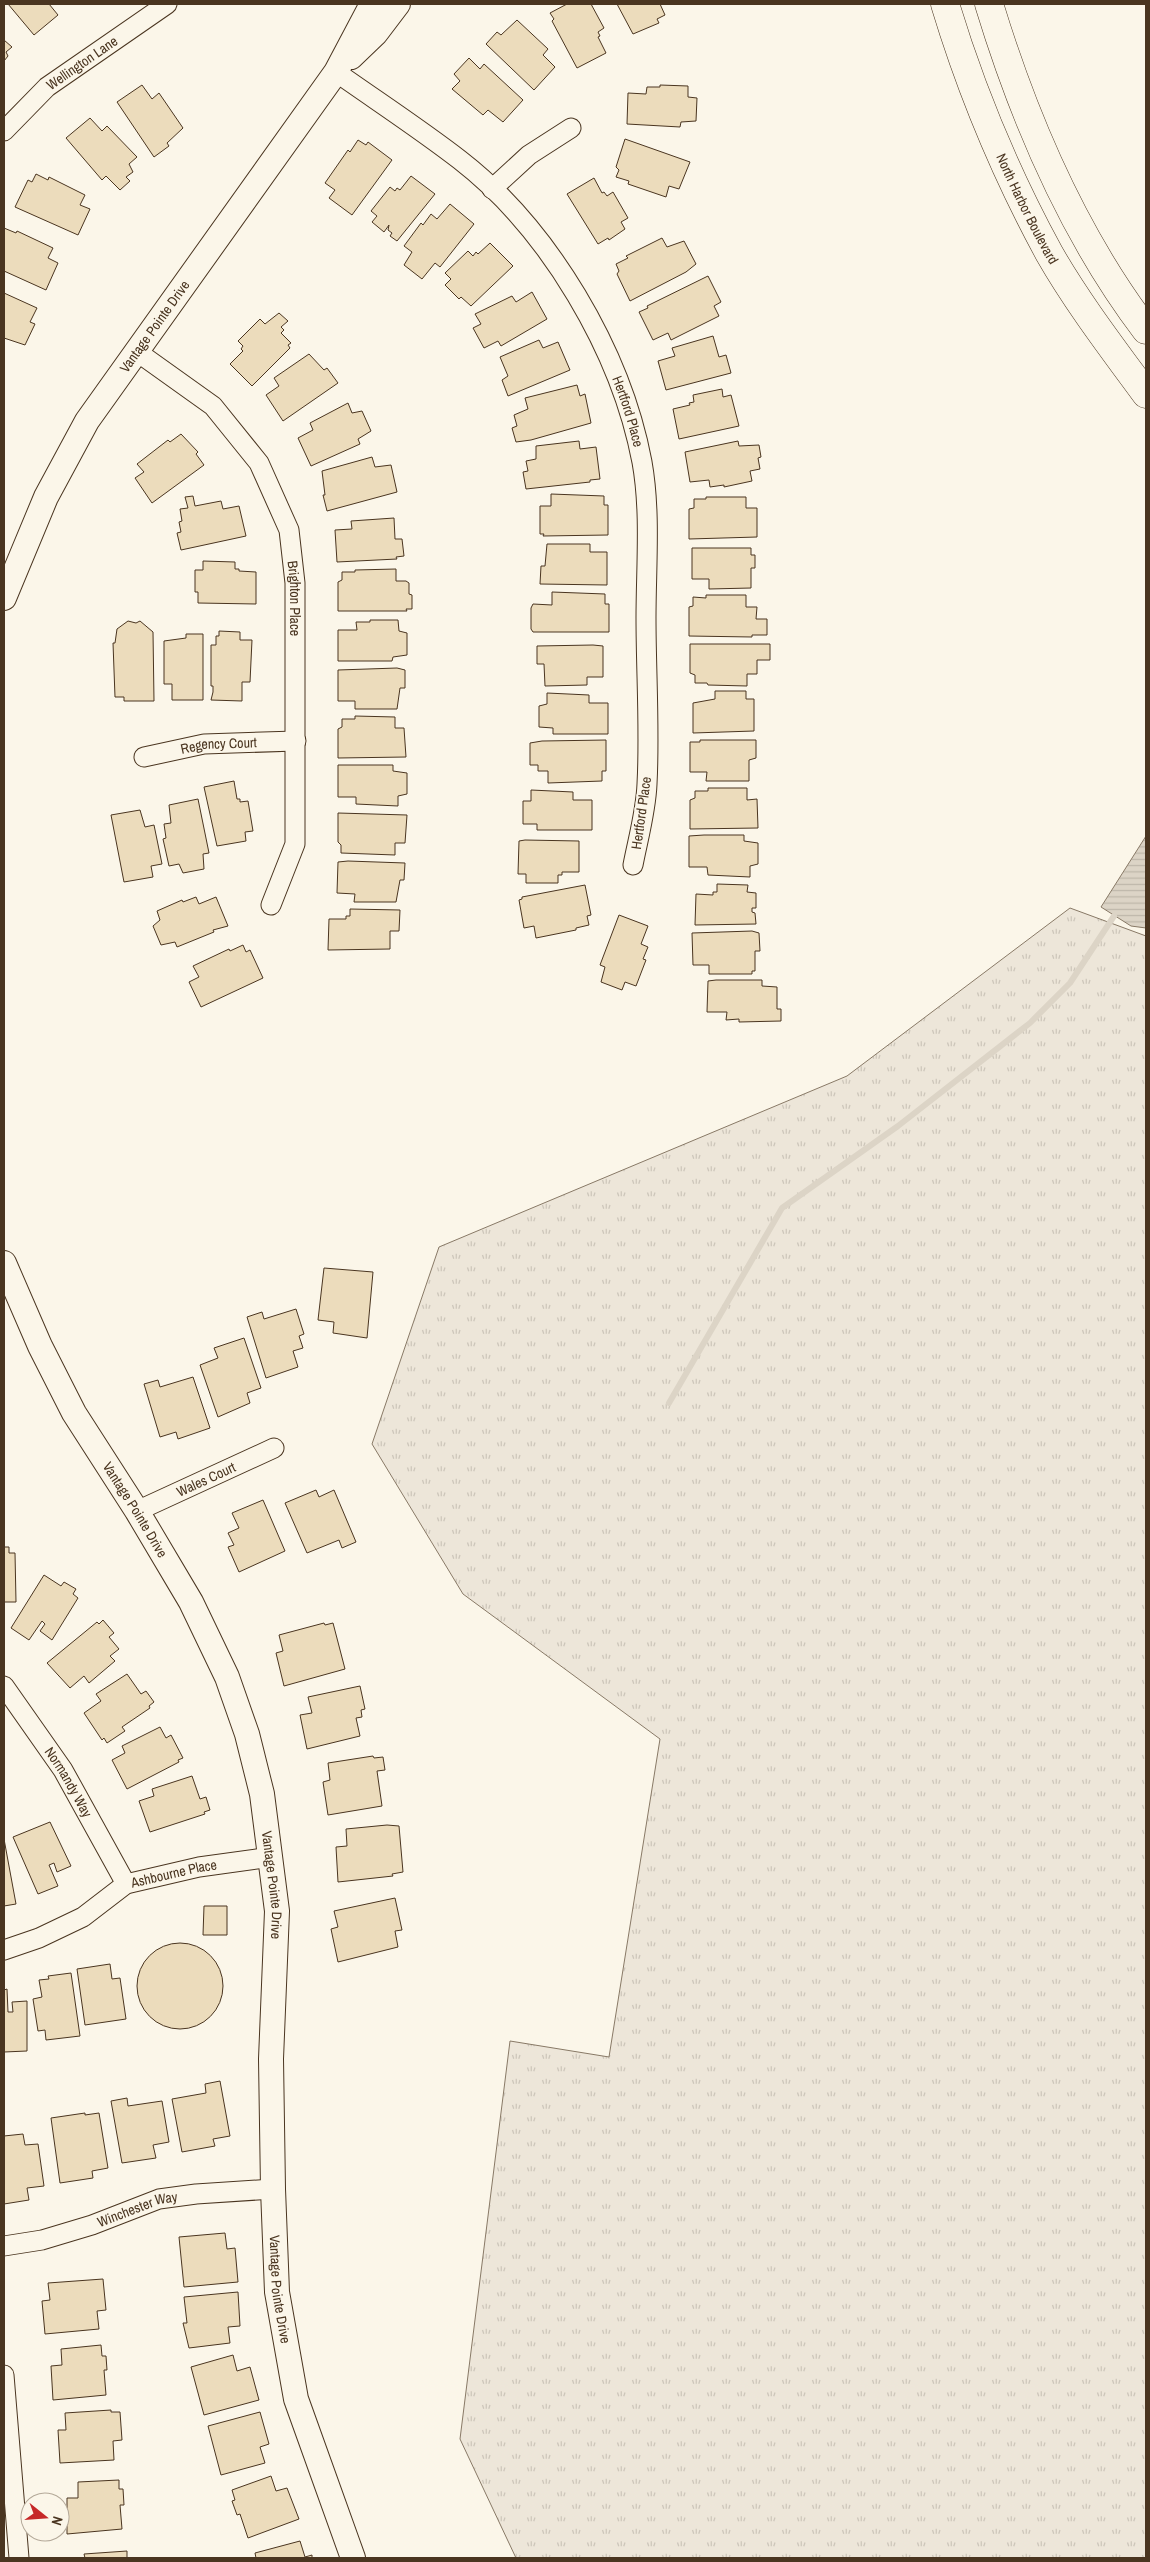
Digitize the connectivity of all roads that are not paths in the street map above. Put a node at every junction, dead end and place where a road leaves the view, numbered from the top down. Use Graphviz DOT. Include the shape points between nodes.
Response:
graph roads {
  1 [pos="167,4"];
  2 [pos="372,4"];
  3 [pos="398,4"];
  4 [pos="945,4"];
  5 [pos="989,4"];
  6 [pos="336,72"];
  7 [pos="571,128"];
  8 [pos="4,131"];
  9 [pos="492,189"];
  10 [pos="1146,330"];
  11 [pos="136,351"];
  12 [pos="1146,394"];
  13 [pos="4,598"];
  14 [pos="296,741"];
  15 [pos="144,757"];
  16 [pos="633,865"];
  17 [pos="272,905"];
  18 [pos="5,1273"];
  19 [pos="274,1448"];
  20 [pos="137,1511"];
  21 [pos="4,1686"];
  22 [pos="271,1858"];
  23 [pos="126,1884"];
  24 [pos="4,1950"];
  25 [pos="273,2189"];
  26 [pos="4,2246"];
  27 [pos="4,2375"];
  28 [pos="20,2558"];
  29 [pos="353,2558"];
  1 -- 8 [label="street, Wellington Lane" via="48,87"];
  2 -- 6 [label="street, Vantage Pointe Drive"];
  3 -- 6 [label="street, Vantage Pointe Drive" via="376,33"];
  4 -- 12 [label="main road, North Harbor Boulevard" via="960,55 1001,156 1050,254 1103,336"];
  5 -- 10 [label="main road" via="1034,132 1073,213"];
  6 -- 9 [label="street, Hertford Place" via="460,161"];
  6 -- 11 [label="street, Vantage Pointe Drive"];
  7 -- 9 [label="street" via="529,155"];
  9 -- 16 [label="street, Hertford Place" via="561,270 589,316 628,413 642,462 647,786"];
  11 -- 13 [label="street, Vantage Pointe Drive" via="87,421 46,497"];
  11 -- 14 [label="street, Brighton Place" via="214,406 259,463 289,530 295,583"];
  14 -- 15 [label="street, Regency Court" via="204,744"];
  14 -- 17 [label="street, Brighton Place" via="295,844"];
  18 -- 20 [label="street, Vantage Pointe Drive" via="74,1413"];
  19 -- 20 [label="street, Wales Court"];
  20 -- 22 [label="street, Vantage Pointe Drive" via="191,1602 227,1677 248,1734"];
  21 -- 23 [label="street, Normandy Way" via="63,1770"];
  22 -- 23 [label="street, Ashbourne Place" via="199,1867"];
  22 -- 25 [label="street, Vantage Pointe Drive" via="277,1911 271,2059"];
  23 -- 24 [label="street, Ashbourne Place" via="83,1917"];
  25 -- 26 [label="street, Winchester Way" via="159,2199 92,2226 42,2240"];
  25 -- 29 [label="street, Vantage Pointe Drive" via="278,2292 296,2399"];
  27 -- 28 [label="street"];
}
